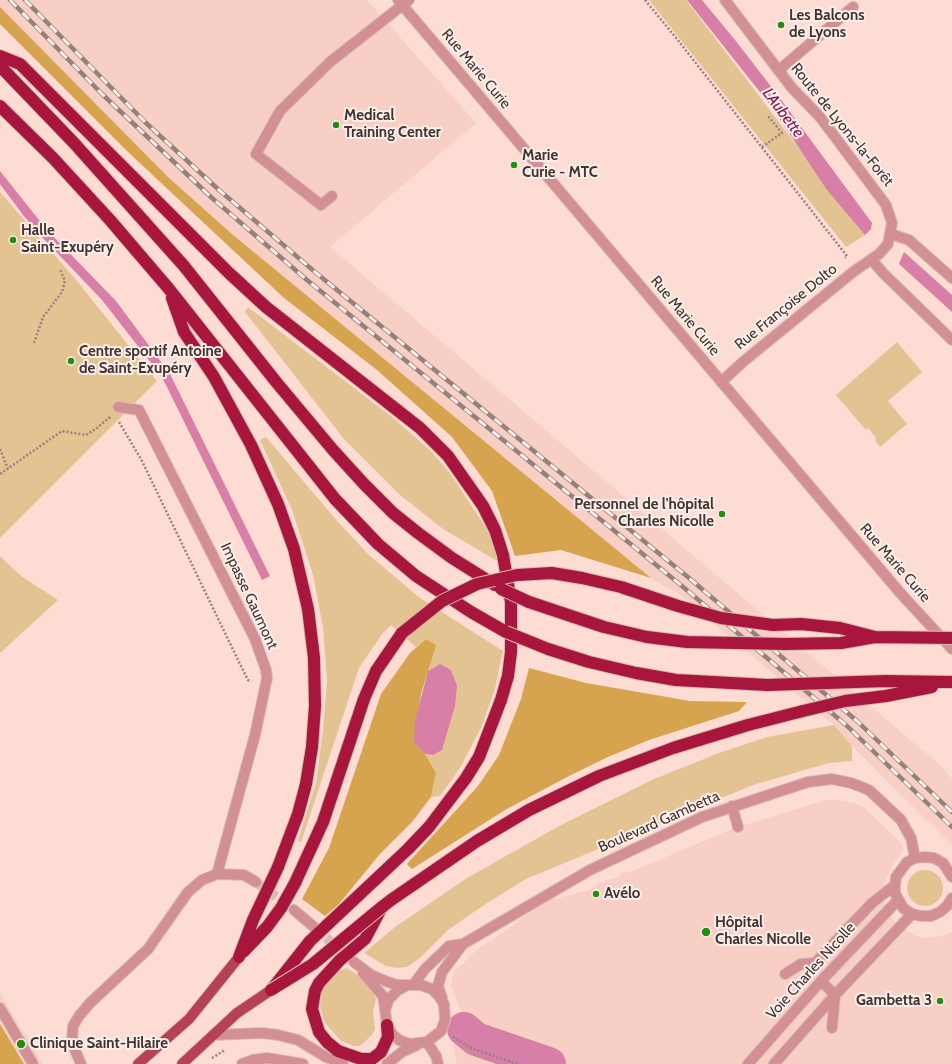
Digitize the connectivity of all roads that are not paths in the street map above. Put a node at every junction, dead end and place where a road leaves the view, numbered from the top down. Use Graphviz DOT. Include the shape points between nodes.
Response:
graph roads {
  1 [pos="725,0"];
  2 [pos="403,2"];
  3 [pos="853,7"];
  4 [pos="0,56"];
  5 [pos="0,66"];
  6 [pos="779,70"];
  7 [pos="0,106"];
  8 [pos="332,196"];
  9 [pos="891,234"];
  10 [pos="872,260"];
  11 [pos="952,278"];
  12 [pos="169,289"];
  13 [pos="952,340"];
  14 [pos="721,382"];
  15 [pos="118,407"];
  16 [pos="876,637"];
  17 [pos="952,638"];
  18 [pos="952,649"];
  19 [pos="952,682"];
  20 [pos="732,806"];
  21 [pos="738,827"];
  22 [pos="915,858"];
  23 [pos="217,874"];
  24 [pos="952,877"];
  25 [pos="256,882"];
  26 [pos="894,886"];
  27 [pos="952,898"];
  28 [pos="898,900"];
  29 [pos="382,907"];
  30 [pos="294,910"];
  31 [pos="912,914"];
  32 [pos="314,927"];
  33 [pos="463,944"];
  34 [pos="239,957"];
  35 [pos="785,974"];
  36 [pos="821,981"];
  37 [pos="410,985"];
  38 [pos="271,990"];
  39 [pos="835,995"];
  40 [pos="444,1004"];
  41 [pos="0,1008"];
  42 [pos="386,1010"];
  43 [pos="387,1025"];
  44 [pos="832,1028"];
  45 [pos="213,1035"];
  46 [pos="423,1043"];
  47 [pos="33,1064"];
  48 [pos="81,1064"];
  49 [pos="138,1064"];
  50 [pos="182,1064"];
  51 [pos="242,1064"];
  52 [pos="303,1064"];
  53 [pos="344,1064"];
  54 [pos="387,1064"];
  55 [pos="438,1064"];
  56 [pos="748,1064"];
  57 [pos="774,1064"];
  1 -- 6 [label="street, Route de Lyons-la-Forêt"];
  2 -- 8 [label="street" via="330,62 280,111 256,154 321,205"];
  2 -- 14 [label="street, Rue Marie Curie"];
  3 -- 6 [label="street"];
  4 -- 38 [label="highway" via="20,64 266,307 420,428 448,456 483,506 495,530 503,555 511,602 511,652 501,700 478,756 466,778 429,827 310,941"];
  5 -- 16 [label="highway, bridge" via="184,266 282,389 364,484 393,513 452,558 529,602 581,621 647,637 687,642 785,644 841,643"];
  6 -- 9 [label="street, Route de Lyons-la-Forêt" via="792,88 820,117 886,205 892,223"];
  7 -- 12 [label="highway" via="53,158"];
  9 -- 10 [label="street" via="888,244"];
  9 -- 11 [label="street" via="909,240"];
  10 -- 13 [label="street"];
  10 -- 14 [label="street, Rue Françoise Dolto" via="853,272 739,364"];
  12 -- 19 [label="highway, bridge" via="293,449 335,500 378,544 416,576 506,632 589,662 636,674 676,680 768,685 885,681"];
  12 -- 34 [label="highway, bridge" via="184,332 214,378 251,444 278,504 294,549 308,610 315,706 306,784 298,814 278,867"];
  14 -- 18 [label="street, Rue Marie Curie" via="902,595"];
  15 -- 23 [label="street, Impasse Gaumont" via="139,410 255,639 266,670 267,678 255,735"];
  16 -- 17 [label="highway, bridge"];
  16 -- 34 [label="highway, bridge" via="840,628 801,624 773,625 721,618 620,587 545,573 517,575 478,584 442,602 402,633 376,671 364,699 323,822 295,883 267,927"];
  19 -- 29 [label="highway, bridge" via="886,696 845,701 748,725 673,748 598,776 529,810 477,841"];
  20 -- 21 [label="street"];
  20 -- 22 [label="street, Boulevard Gambetta" via="808,782 832,779 851,783 869,790 901,820 911,838"];
  20 -- 33 [label="street, Boulevard Gambetta" via="702,817 590,870"];
  22 -- 24 [label="street" via="934,858 943,863"];
  22 -- 26 [label="street" via="900,869"];
  23 -- 25 [label="street" via="244,875"];
  23 -- 48 [label="street" via="202,880 188,892 148,949 78,1016 73,1026 72,1044"];
  26 -- 28 [label="street"];
  26 -- 35 [label="street" via="872,903 815,963 801,964"];
  27 -- 31 [label="street" via="947,906 935,914"];
  28 -- 31 [label="street"];
  28 -- 36 [label="street, Voie Charles Nicolle"];
  29 -- 38 [label="highway, bridge" via="313,964"];
  29 -- 43 [label="highway" via="365,939 319,982 312,1009 319,1032 327,1042 338,1051 361,1059 372,1059 381,1052 388,1037"];
  30 -- 32 [label="street"];
  31 -- 39 [label="street"];
  33 -- 37 [label="street, Boulevard Gambetta" via="449,946"];
  33 -- 40 [label="street, Boulevard Gambetta" via="439,979 438,986"];
  34 -- 49 [label="main road" via="189,1019"];
  36 -- 39 [label="street"];
  36 -- 56 [label="street, Voie Charles Nicolle"];
  37 -- 40 [label="street" via="432,989"];
  37 -- 42 [label="street" via="398,990 389,999"];
  37 -- 42 [label="street" via="396,985 371,975 354,962 382,996"];
  38 -- 45 [label="main road"];
  39 -- 44 [label="street"];
  39 -- 57 [label="street"];
  40 -- 46 [label="street" via="445,1020 442,1027 435,1037"];
  41 -- 47 [label="street"];
  42 -- 43 [label="street"];
  43 -- 46 [label="street" via="399,1040 409,1044"];
  45 -- 50 [label="main road"];
  45 -- 53 [label="street" via="278,1035 298,1040"];
  46 -- 54 [label="street" via="402,1052"];
  46 -- 55 [label="street" via="436,1056"];
  51 -- 52 [label="street" via="267,1058"];
}
